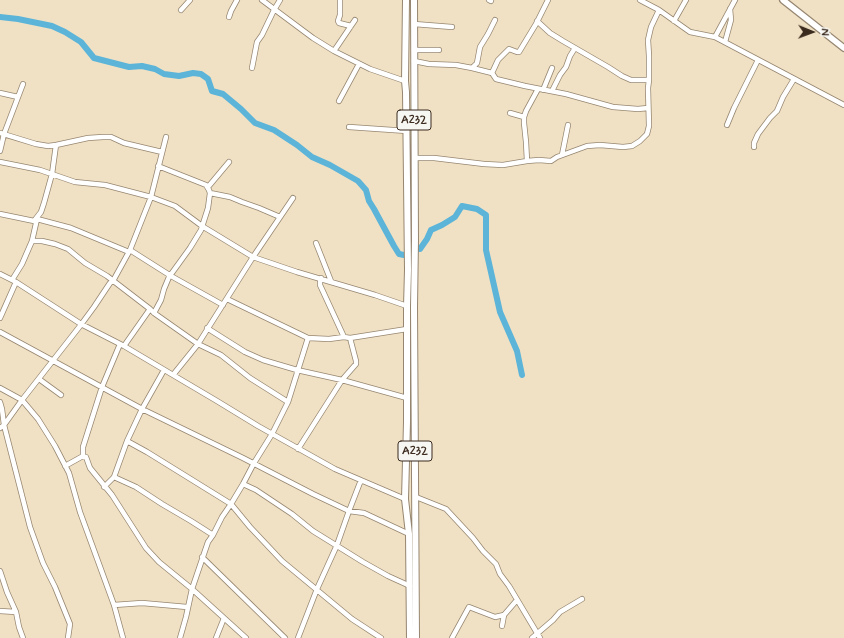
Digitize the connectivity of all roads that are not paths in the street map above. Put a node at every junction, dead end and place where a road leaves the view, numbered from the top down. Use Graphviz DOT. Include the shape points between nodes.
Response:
graph roads {
  1 [pos="190,0"];
  2 [pos="237,0"];
  3 [pos="262,0"];
  4 [pos="280,0"];
  5 [pos="340,0"];
  6 [pos="406,0"];
  7 [pos="414,0"];
  8 [pos="548,0"];
  9 [pos="640,0"];
  10 [pos="686,0"];
  11 [pos="735,0"];
  12 [pos="783,0"];
  13 [pos="730,8"];
  14 [pos="181,10"];
  15 [pos="274,10"];
  16 [pos="659,10"];
  17 [pos="229,17"];
  18 [pos="355,20"];
  19 [pos="495,20"];
  20 [pos="537,21"];
  21 [pos="674,21"];
  22 [pos="414,24"];
  23 [pos="351,26"];
  24 [pos="452,28"];
  25 [pos="715,37"];
  26 [pos="724,42"];
  27 [pos="575,48"];
  28 [pos="844,48"];
  29 [pos="414,50"];
  30 [pos="439,50"];
  31 [pos="334,51"];
  32 [pos="758,60"];
  33 [pos="414,61"];
  34 [pos="359,64"];
  35 [pos="252,68"];
  36 [pos="472,68"];
  37 [pos="552,68"];
  38 [pos="492,73"];
  39 [pos="794,79"];
  40 [pos="405,80"];
  41 [pos="649,80"];
  42 [pos="22,84"];
  43 [pos="540,89"];
  44 [pos="552,91"];
  45 [pos="0,93"];
  46 [pos="18,97"];
  47 [pos="339,101"];
  48 [pos="844,105"];
  49 [pos="648,108"];
  50 [pos="406,114"];
  51 [pos="414,114"];
  52 [pos="510,114"];
  53 [pos="524,117"];
  54 [pos="568,125"];
  55 [pos="727,125"];
  56 [pos="349,128"];
  57 [pos="406,131"];
  58 [pos="2,134"];
  59 [pos="166,137"];
  60 [pos="56,145"];
  61 [pos="754,147"];
  62 [pos="0,152"];
  63 [pos="162,152"];
  64 [pos="562,155"];
  65 [pos="414,158"];
  66 [pos="527,161"];
  67 [pos="0,162"];
  68 [pos="229,162"];
  69 [pos="158,166"];
  70 [pos="52,174"];
  71 [pos="208,187"];
  72 [pos="210,193"];
  73 [pos="151,197"];
  74 [pos="293,198"];
  75 [pos="41,212"];
  76 [pos="0,214"];
  77 [pos="280,217"];
  78 [pos="36,220"];
  79 [pos="42,221"];
  80 [pos="202,226"];
  81 [pos="32,241"];
  82 [pos="316,243"];
  83 [pos="130,251"];
  84 [pos="253,257"];
  85 [pos="0,274"];
  86 [pos="171,276"];
  87 [pos="321,278"];
  88 [pos="14,281"];
  89 [pos="113,281"];
  90 [pos="331,281"];
  91 [pos="227,299"];
  92 [pos="223,305"];
  93 [pos="406,306"];
  94 [pos="150,309"];
  95 [pos="154,313"];
  96 [pos="0,318"];
  97 [pos="82,324"];
  98 [pos="207,328"];
  99 [pos="407,329"];
  100 [pos="0,332"];
  101 [pos="344,337"];
  102 [pos="308,338"];
  103 [pos="350,338"];
  104 [pos="198,344"];
  105 [pos="122,345"];
  106 [pos="53,361"];
  107 [pos="164,370"];
  108 [pos="297,370"];
  109 [pos="173,375"];
  110 [pos="39,379"];
  111 [pos="342,380"];
  112 [pos="0,388"];
  113 [pos="102,388"];
  114 [pos="61,395"];
  115 [pos="407,398"];
  116 [pos="22,400"];
  117 [pos="0,402"];
  118 [pos="288,402"];
  119 [pos="142,409"];
  120 [pos="407,422"];
  121 [pos="415,422"];
  122 [pos="2,427"];
  123 [pos="272,434"];
  124 [pos="127,441"];
  125 [pos="298,449"];
  126 [pos="83,456"];
  127 [pos="254,463"];
  128 [pos="65,466"];
  129 [pos="114,477"];
  130 [pos="361,480"];
  131 [pos="243,484"];
  132 [pos="104,487"];
  133 [pos="416,497"];
  134 [pos="405,499"];
  135 [pos="231,504"];
  136 [pos="349,511"];
  137 [pos="409,534"];
  138 [pos="213,536"];
  139 [pos="337,545"];
  140 [pos="202,557"];
  141 [pos="0,571"];
  142 [pos="410,586"];
  143 [pos="192,589"];
  144 [pos="317,589"];
  145 [pos="582,599"];
  146 [pos="516,600"];
  147 [pos="114,605"];
  148 [pos="188,606"];
  149 [pos="0,611"];
  150 [pos="16,612"];
  151 [pos="504,614"];
  152 [pos="224,618"];
  153 [pos="502,626"];
  154 [pos="539,636"];
  155 [pos="413,637"];
  156 [pos="23,638"];
  157 [pos="68,638"];
  158 [pos="124,638"];
  159 [pos="180,638"];
  160 [pos="216,638"];
  161 [pos="246,638"];
  162 [pos="285,638"];
  163 [pos="298,638"];
  164 [pos="381,638"];
  165 [pos="452,638"];
  166 [pos="532,638"];
  1 -- 14 [label="street"];
  2 -- 17 [label="street"];
  3 -- 15 [label="street"];
  4 -- 15 [label="street"];
  5 -- 23 [label="street" via="338,21"];
  6 -- 40 [label="highway, A232"];
  7 -- 22 [label="highway, A232"];
  8 -- 20 [label="street"];
  9 -- 16 [label="street"];
  10 -- 21 [label="street"];
  11 -- 13 [label="street"];
  12 -- 28 [label="main road"];
  13 -- 25 [label="street"];
  13 -- 26 [label="street" via="731,20"];
  15 -- 31 [label="street"];
  15 -- 35 [label="street" via="257,42"];
  16 -- 21 [label="street"];
  16 -- 41 [label="street" via="648,40"];
  18 -- 23 [label="street"];
  19 -- 36 [label="street" via="480,48 477,63"];
  20 -- 27 [label="street"];
  20 -- 38 [label="street" via="519,52 509,49 498,60"];
  21 -- 25 [label="street" via="690,32"];
  22 -- 24 [label="street"];
  22 -- 29 [label="highway, A232"];
  23 -- 31 [label="street"];
  25 -- 26 [label="street"];
  26 -- 32 [label="street"];
  27 -- 41 [label="street" via="631,80"];
  27 -- 44 [label="street"];
  29 -- 30 [label="street"];
  29 -- 33 [label="highway, A232"];
  31 -- 34 [label="street"];
  32 -- 39 [label="street"];
  32 -- 55 [label="street"];
  33 -- 36 [label="street"];
  33 -- 51 [label="highway, A232"];
  34 -- 40 [label="street"];
  34 -- 47 [label="street"];
  36 -- 38 [label="street"];
  37 -- 43 [label="street"];
  38 -- 43 [label="street" via="496,79"];
  39 -- 48 [label="street"];
  39 -- 61 [label="street" via="777,111 758,134"];
  40 -- 50 [label="highway, A232"];
  41 -- 49 [label="street"];
  42 -- 46 [label="street"];
  43 -- 44 [label="street"];
  43 -- 53 [label="street"];
  44 -- 49 [label="street" via="614,107"];
  45 -- 46 [label="street"];
  46 -- 58 [label="street"];
  49 -- 64 [label="street" via="649,126 647,134 640,142 623,147 586,146"];
  50 -- 51 [label="highway"];
  50 -- 57 [label="highway, A232"];
  51 -- 65 [label="highway, A232"];
  52 -- 53 [label="street"];
  53 -- 66 [label="street"];
  54 -- 64 [label="street"];
  56 -- 57 [label="street"];
  57 -- 93 [label="highway, A232"];
  58 -- 60 [label="street" via="36,144"];
  58 -- 62 [label="street"];
  59 -- 63 [label="street"];
  60 -- 63 [label="street" via="103,136"];
  60 -- 70 [label="street"];
  63 -- 69 [label="street"];
  64 -- 66 [label="street" via="551,161"];
  65 -- 66 [label="street" via="503,165"];
  65 -- 121 [label="highway, A232"];
  67 -- 70 [label="street"];
  68 -- 71 [label="street"];
  69 -- 71 [label="street"];
  69 -- 73 [label="street"];
  70 -- 73 [label="street" via="75,182 105,185"];
  70 -- 75 [label="street"];
  71 -- 72 [label="street"];
  72 -- 77 [label="street" via="230,197"];
  72 -- 80 [label="street"];
  73 -- 80 [label="street" via="174,206"];
  73 -- 83 [label="street"];
  74 -- 77 [label="street"];
  75 -- 78 [label="street"];
  75 -- 79 [label="street"];
  76 -- 78 [label="street"];
  77 -- 84 [label="street"];
  78 -- 79 [label="street"];
  78 -- 81 [label="street"];
  79 -- 83 [label="street" via="70,228"];
  80 -- 84 [label="street"];
  80 -- 86 [label="street"];
  81 -- 88 [label="street"];
  81 -- 89 [label="street" via="49,242 68,249"];
  82 -- 90 [label="street"];
  83 -- 86 [label="street"];
  83 -- 89 [label="street"];
  84 -- 87 [label="street"];
  84 -- 91 [label="street"];
  85 -- 88 [label="street"];
  86 -- 92 [label="street"];
  86 -- 95 [label="street"];
  87 -- 90 [label="street"];
  87 -- 101 [label="street" via="320,285"];
  88 -- 96 [label="street"];
  88 -- 97 [label="street"];
  89 -- 94 [label="street"];
  89 -- 97 [label="street"];
  90 -- 93 [label="street"];
  91 -- 92 [label="street"];
  91 -- 102 [label="street"];
  92 -- 98 [label="street"];
  93 -- 99 [label="highway, A232"];
  94 -- 95 [label="street"];
  94 -- 105 [label="street"];
  95 -- 104 [label="street"];
  97 -- 105 [label="street"];
  97 -- 106 [label="street"];
  98 -- 104 [label="street"];
  98 -- 108 [label="street" via="245,352"];
  99 -- 103 [label="street"];
  99 -- 115 [label="highway, A232"];
  100 -- 106 [label="street"];
  101 -- 102 [label="street" via="328,340"];
  101 -- 103 [label="street"];
  102 -- 108 [label="street"];
  103 -- 111 [label="street" via="356,361"];
  104 -- 109 [label="street"];
  104 -- 118 [label="street" via="221,355 250,378"];
  105 -- 107 [label="street"];
  105 -- 113 [label="street"];
  106 -- 110 [label="street"];
  106 -- 113 [label="street"];
  107 -- 109 [label="street"];
  107 -- 119 [label="street"];
  108 -- 111 [label="street"];
  108 -- 118 [label="street"];
  109 -- 123 [label="street"];
  110 -- 114 [label="street"];
  110 -- 116 [label="street"];
  111 -- 115 [label="street"];
  111 -- 125 [label="street"];
  112 -- 116 [label="street"];
  113 -- 119 [label="street"];
  113 -- 126 [label="street" via="83,448"];
  115 -- 120 [label="highway, A232"];
  116 -- 122 [label="street"];
  116 -- 128 [label="street" via="38,419"];
  117 -- 122 [label="street"];
  118 -- 123 [label="street"];
  119 -- 124 [label="street"];
  119 -- 127 [label="street"];
  120 -- 121 [label="highway"];
  120 -- 134 [label="highway, A232"];
  121 -- 133 [label="highway, A232"];
  122 -- 157 [label="street" via="30,527 69,620"];
  123 -- 125 [label="street"];
  123 -- 127 [label="street"];
  124 -- 129 [label="street"];
  124 -- 135 [label="street"];
  125 -- 130 [label="street"];
  126 -- 128 [label="street"];
  126 -- 132 [label="street"];
  127 -- 131 [label="street"];
  127 -- 136 [label="street"];
  128 -- 147 [label="street"];
  129 -- 132 [label="street"];
  129 -- 138 [label="street" via="136,487"];
  130 -- 134 [label="street"];
  130 -- 136 [label="street"];
  131 -- 135 [label="street"];
  131 -- 139 [label="street" via="256,490"];
  132 -- 143 [label="street" via="112,495 146,548"];
  133 -- 146 [label="street" via="446,509 496,564"];
  133 -- 155 [label="highway, A232"];
  134 -- 137 [label="highway, A232"];
  135 -- 138 [label="street"];
  135 -- 144 [label="street" via="282,560"];
  136 -- 137 [label="street" via="364,513"];
  136 -- 139 [label="street"];
  137 -- 142 [label="highway, A232"];
  138 -- 140 [label="street"];
  139 -- 142 [label="street"];
  139 -- 144 [label="street"];
  140 -- 143 [label="street"];
  140 -- 162 [label="street"];
  141 -- 150 [label="street"];
  142 -- 155 [label="highway, A232"];
  143 -- 148 [label="street"];
  143 -- 152 [label="street"];
  144 -- 163 [label="street"];
  144 -- 164 [label="street" via="352,619"];
  145 -- 154 [label="street" via="560,612"];
  146 -- 151 [label="street"];
  146 -- 154 [label="street"];
  147 -- 148 [label="street" via="142,603"];
  147 -- 158 [label="street"];
  148 -- 159 [label="street"];
  149 -- 150 [label="street"];
  150 -- 156 [label="street"];
  151 -- 153 [label="street"];
  151 -- 165 [label="street" via="495,617 469,607"];
  152 -- 160 [label="street"];
  152 -- 161 [label="street"];
  154 -- 166 [label="street"];
}
